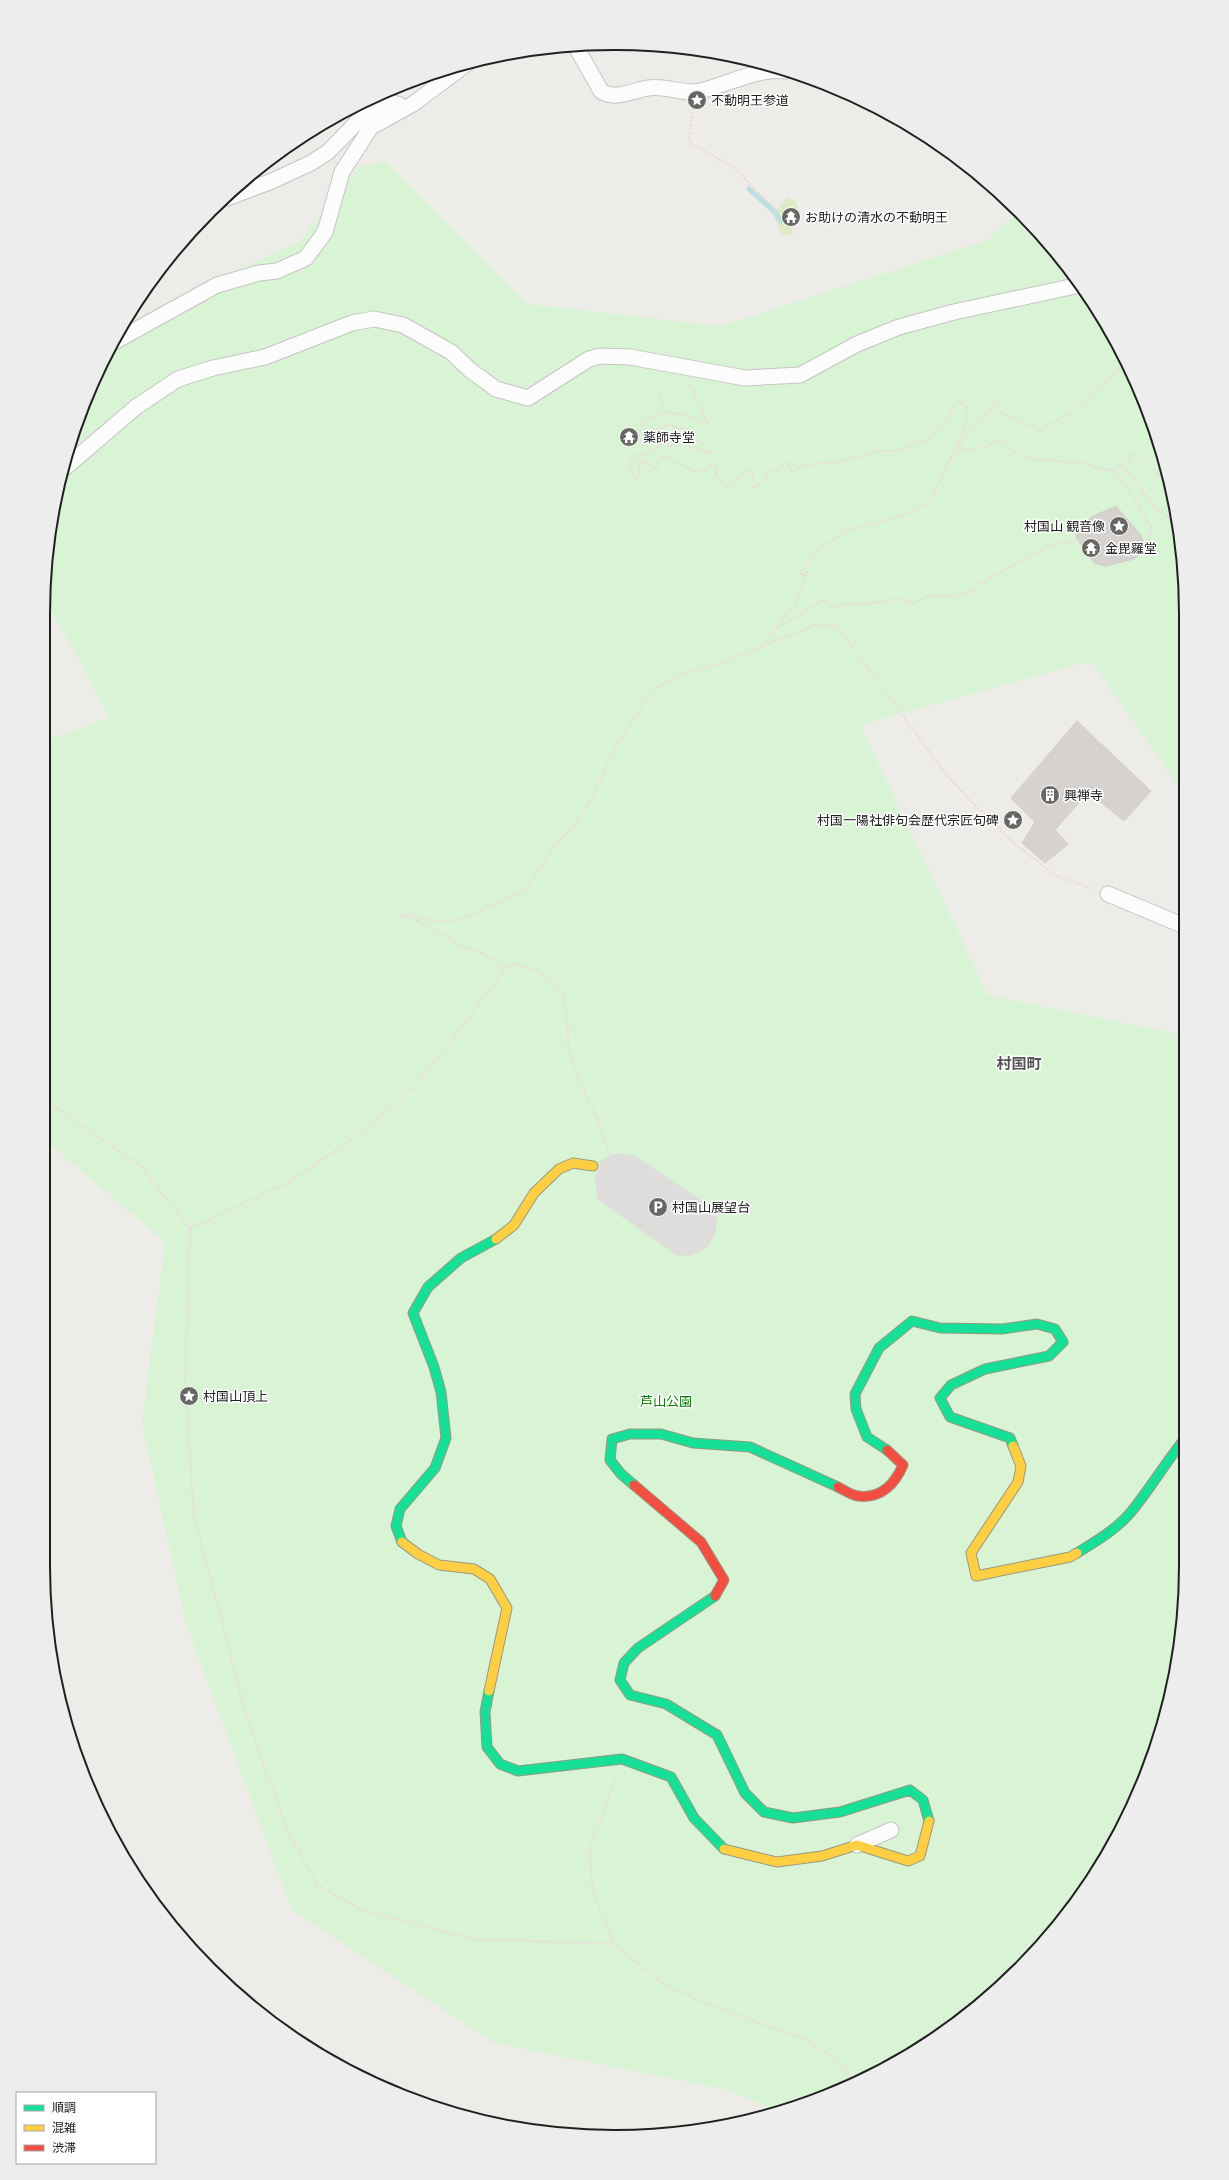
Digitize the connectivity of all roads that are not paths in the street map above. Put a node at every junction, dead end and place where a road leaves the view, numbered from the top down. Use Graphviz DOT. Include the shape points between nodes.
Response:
graph roads {
  1 [pos="578,51"];
  2 [pos="767,71"];
  3 [pos="453,74"];
  4 [pos="373,104"];
  5 [pos="407,107"];
  6 [pos="238,194"];
  7 [pos="1074,287"];
  8 [pos="123,337"];
  9 [pos="71,463"];
  10 [pos="1108,894"];
  11 [pos="1179,924"];
  12 [pos="593,1166"];
  13 [pos="1179,1446"];
  14 [pos="892,1830"];
  15 [pos="857,1845"];
  1 -- 2 [label="street" via="601,91 614,96 663,87 694,92"];
  3 -- 5 [label="street"];
  4 -- 5 [label="street" via="394,103"];
  4 -- 6 [label="street" via="328,152 311,163"];
  5 -- 8 [label="street" via="371,126 342,172 325,232 306,258 277,271 259,273 216,285"];
  7 -- 9 [label="street" via="954,312 899,328 857,344 800,375 745,378 630,357 600,356 589,359 528,398 496,389 451,352 403,325 374,319 352,323 265,357 213,368 178,379 136,407"];
  10 -- 11 [label="street"];
  12 -- 15 [label="street" via="573,1163 559,1169 534,1193 514,1225 498,1238 462,1258 428,1287 413,1313 439,1386 445,1412 446,1438 435,1468 400,1509 396,1526 402,1542 439,1565 474,1569 490,1579 507,1608 485,1712 487,1747 500,1764 518,1771 622,1758 671,1777 694,1818 724,1849 777,1862 822,1856"];
  13 -- 15 [label="street" via="1130,1513 1097,1541 1070,1556 976,1576 971,1553 1018,1482 1020,1466 1010,1438 950,1417 940,1398 951,1384 985,1369 1048,1356 1063,1342 1055,1329 1037,1324 1002,1329 940,1328 912,1321 879,1348 855,1394 856,1409 867,1437 894,1454 903,1465 896,1482 875,1496 857,1496 750,1447 693,1443 661,1434 630,1434 612,1439 610,1460 621,1474 701,1542 724,1580 713,1599 638,1648 624,1663 620,1680 630,1695 666,1704 717,1735 745,1793 764,1812 793,1818 840,1812 910,1790 923,1800 929,1820 920,1856 908,1861"];
  14 -- 15 [label="street"];
}
